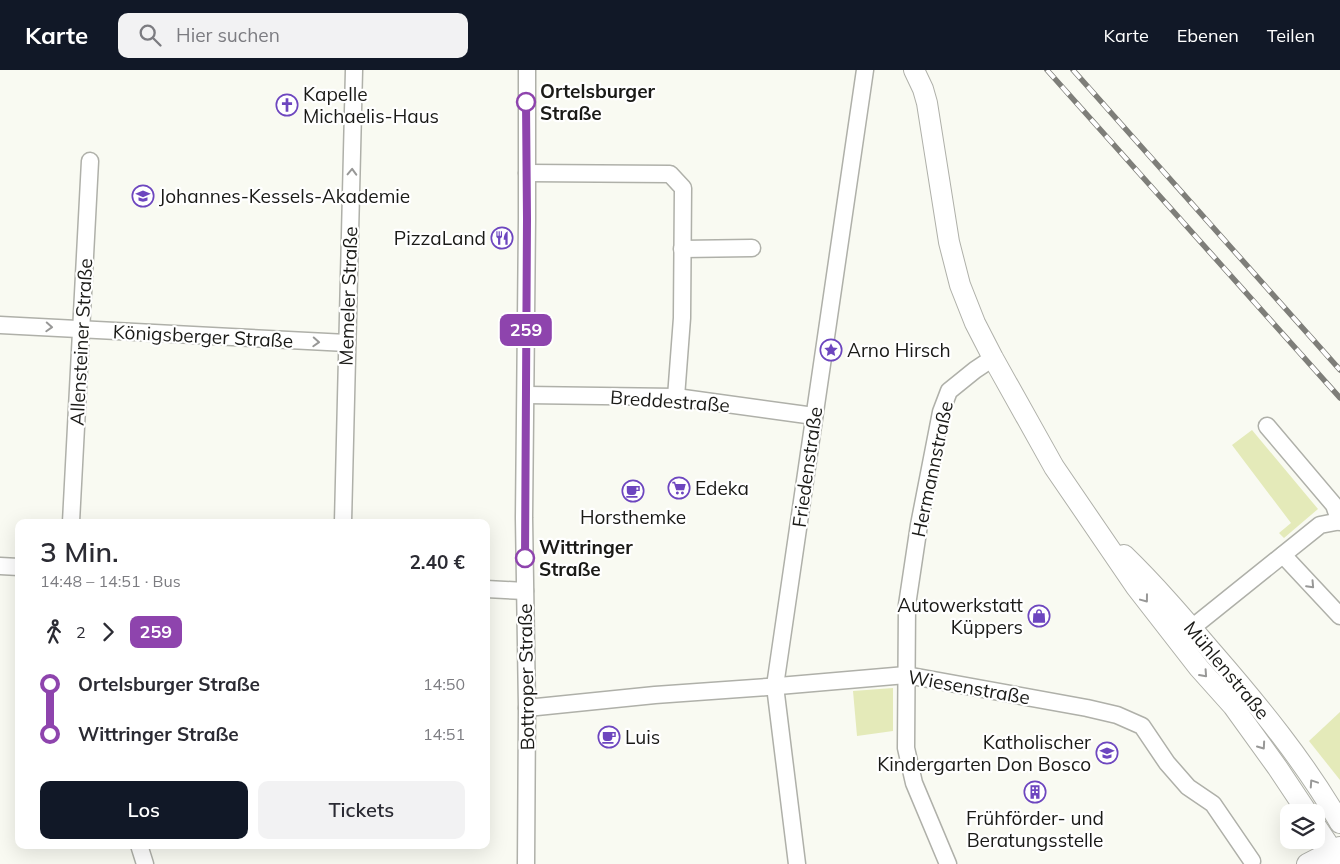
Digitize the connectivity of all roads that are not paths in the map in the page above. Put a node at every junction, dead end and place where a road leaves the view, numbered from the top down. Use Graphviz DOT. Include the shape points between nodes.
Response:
graph roads {
  1 [pos="354,70"];
  2 [pos="527,70"];
  3 [pos="865,70"];
  4 [pos="914,70"];
  5 [pos="90,162"];
  6 [pos="527,173"];
  7 [pos="752,248"];
  8 [pos="682,249"];
  9 [pos="0,325"];
  10 [pos="81,329"];
  11 [pos="347,343"];
  12 [pos="993,358"];
  13 [pos="526,395"];
  14 [pos="676,397"];
  15 [pos="814,416"];
  16 [pos="1267,426"];
  17 [pos="71,519"];
  18 [pos="343,519"];
  19 [pos="1340,522"];
  20 [pos="1283,555"];
  21 [pos="0,566"];
  22 [pos="15,568"];
  23 [pos="490,589"];
  24 [pos="525,591"];
  25 [pos="1340,616"];
  26 [pos="1184,634"];
  27 [pos="906,675"];
  28 [pos="775,686"];
  29 [pos="527,708"];
  30 [pos="1302,804"];
  31 [pos="1340,823"];
  32 [pos="1325,837"];
  33 [pos="140,849"];
  34 [pos="1338,853"];
  35 [pos="1252,860"];
  36 [pos="145,864"];
  37 [pos="526,864"];
  38 [pos="798,864"];
  39 [pos="948,864"];
  40 [pos="1308,864"];
  11 -- 1 [label="street, Memeler Straße, one-way"];
  2 -- 6 [label="street, Bottroper Straße"];
  3 -- 15 [label="street, Friedenstraße"];
  4 -- 12 [label="main road" via="927,103 949,242 958,276 975,323"];
  5 -- 10 [label="street, Allensteiner Straße"];
  6 -- 8 [label="street" via="670,174 683,188"];
  6 -- 13 [label="street, Bottroper Straße"];
  7 -- 8 [label="street"];
  8 -- 14 [label="street" via="682,318"];
  9 -- 10 [label="street, Königsberger Straße, one-way"];
  10 -- 11 [label="street, Königsberger Straße, one-way"];
  10 -- 17 [label="street, Allensteiner Straße"];
  11 -- 18 [label="street, Memeler Straße"];
  12 -- 26 [label="main road, Mühlenstraße" via="1054,467 1098,530 1145,575"];
  12 -- 27 [label="street, Hermannstraße" via="949,391 941,412 907,605"];
  13 -- 14 [label="street, Breddestraße"];
  13 -- 24 [label="street, Bottroper Straße"];
  14 -- 15 [label="street, Breddestraße"];
  15 -- 28 [label="street, Friedenstraße"];
  16 -- 19 [label="street" via="1334,506"];
  19 -- 20 [label="street" via="1320,525"];
  20 -- 25 [label="street, one-way"];
  20 -- 26 [label="street"];
  21 -- 22 [label="street"];
  23 -- 24 [label="street"];
  24 -- 29 [label="street, Bottroper Straße"];
  26 -- 30 [label="main road, Mühlenstraße, one-way" via="1199,668 1234,706"];
  31 -- 26 [label="main road, Mühlenstraße, one-way" via="1292,750 1253,700"];
  27 -- 28 [label="street, Wiesenstraße"];
  27 -- 35 [label="street, Wiesenstraße" via="1088,708 1117,715 1142,726 1188,787 1213,804"];
  27 -- 39 [label="street, Hermannstraße" via="906,748 914,783"];
  28 -- 29 [label="street, Wiesenstraße"];
  28 -- 38 [label="street, Friedenstraße"];
  29 -- 37 [label="street, Bottroper Straße"];
  32 -- 34 [label="main road"];
  33 -- 36 [label="street"];
  34 -- 40 [label="main road"];
}
